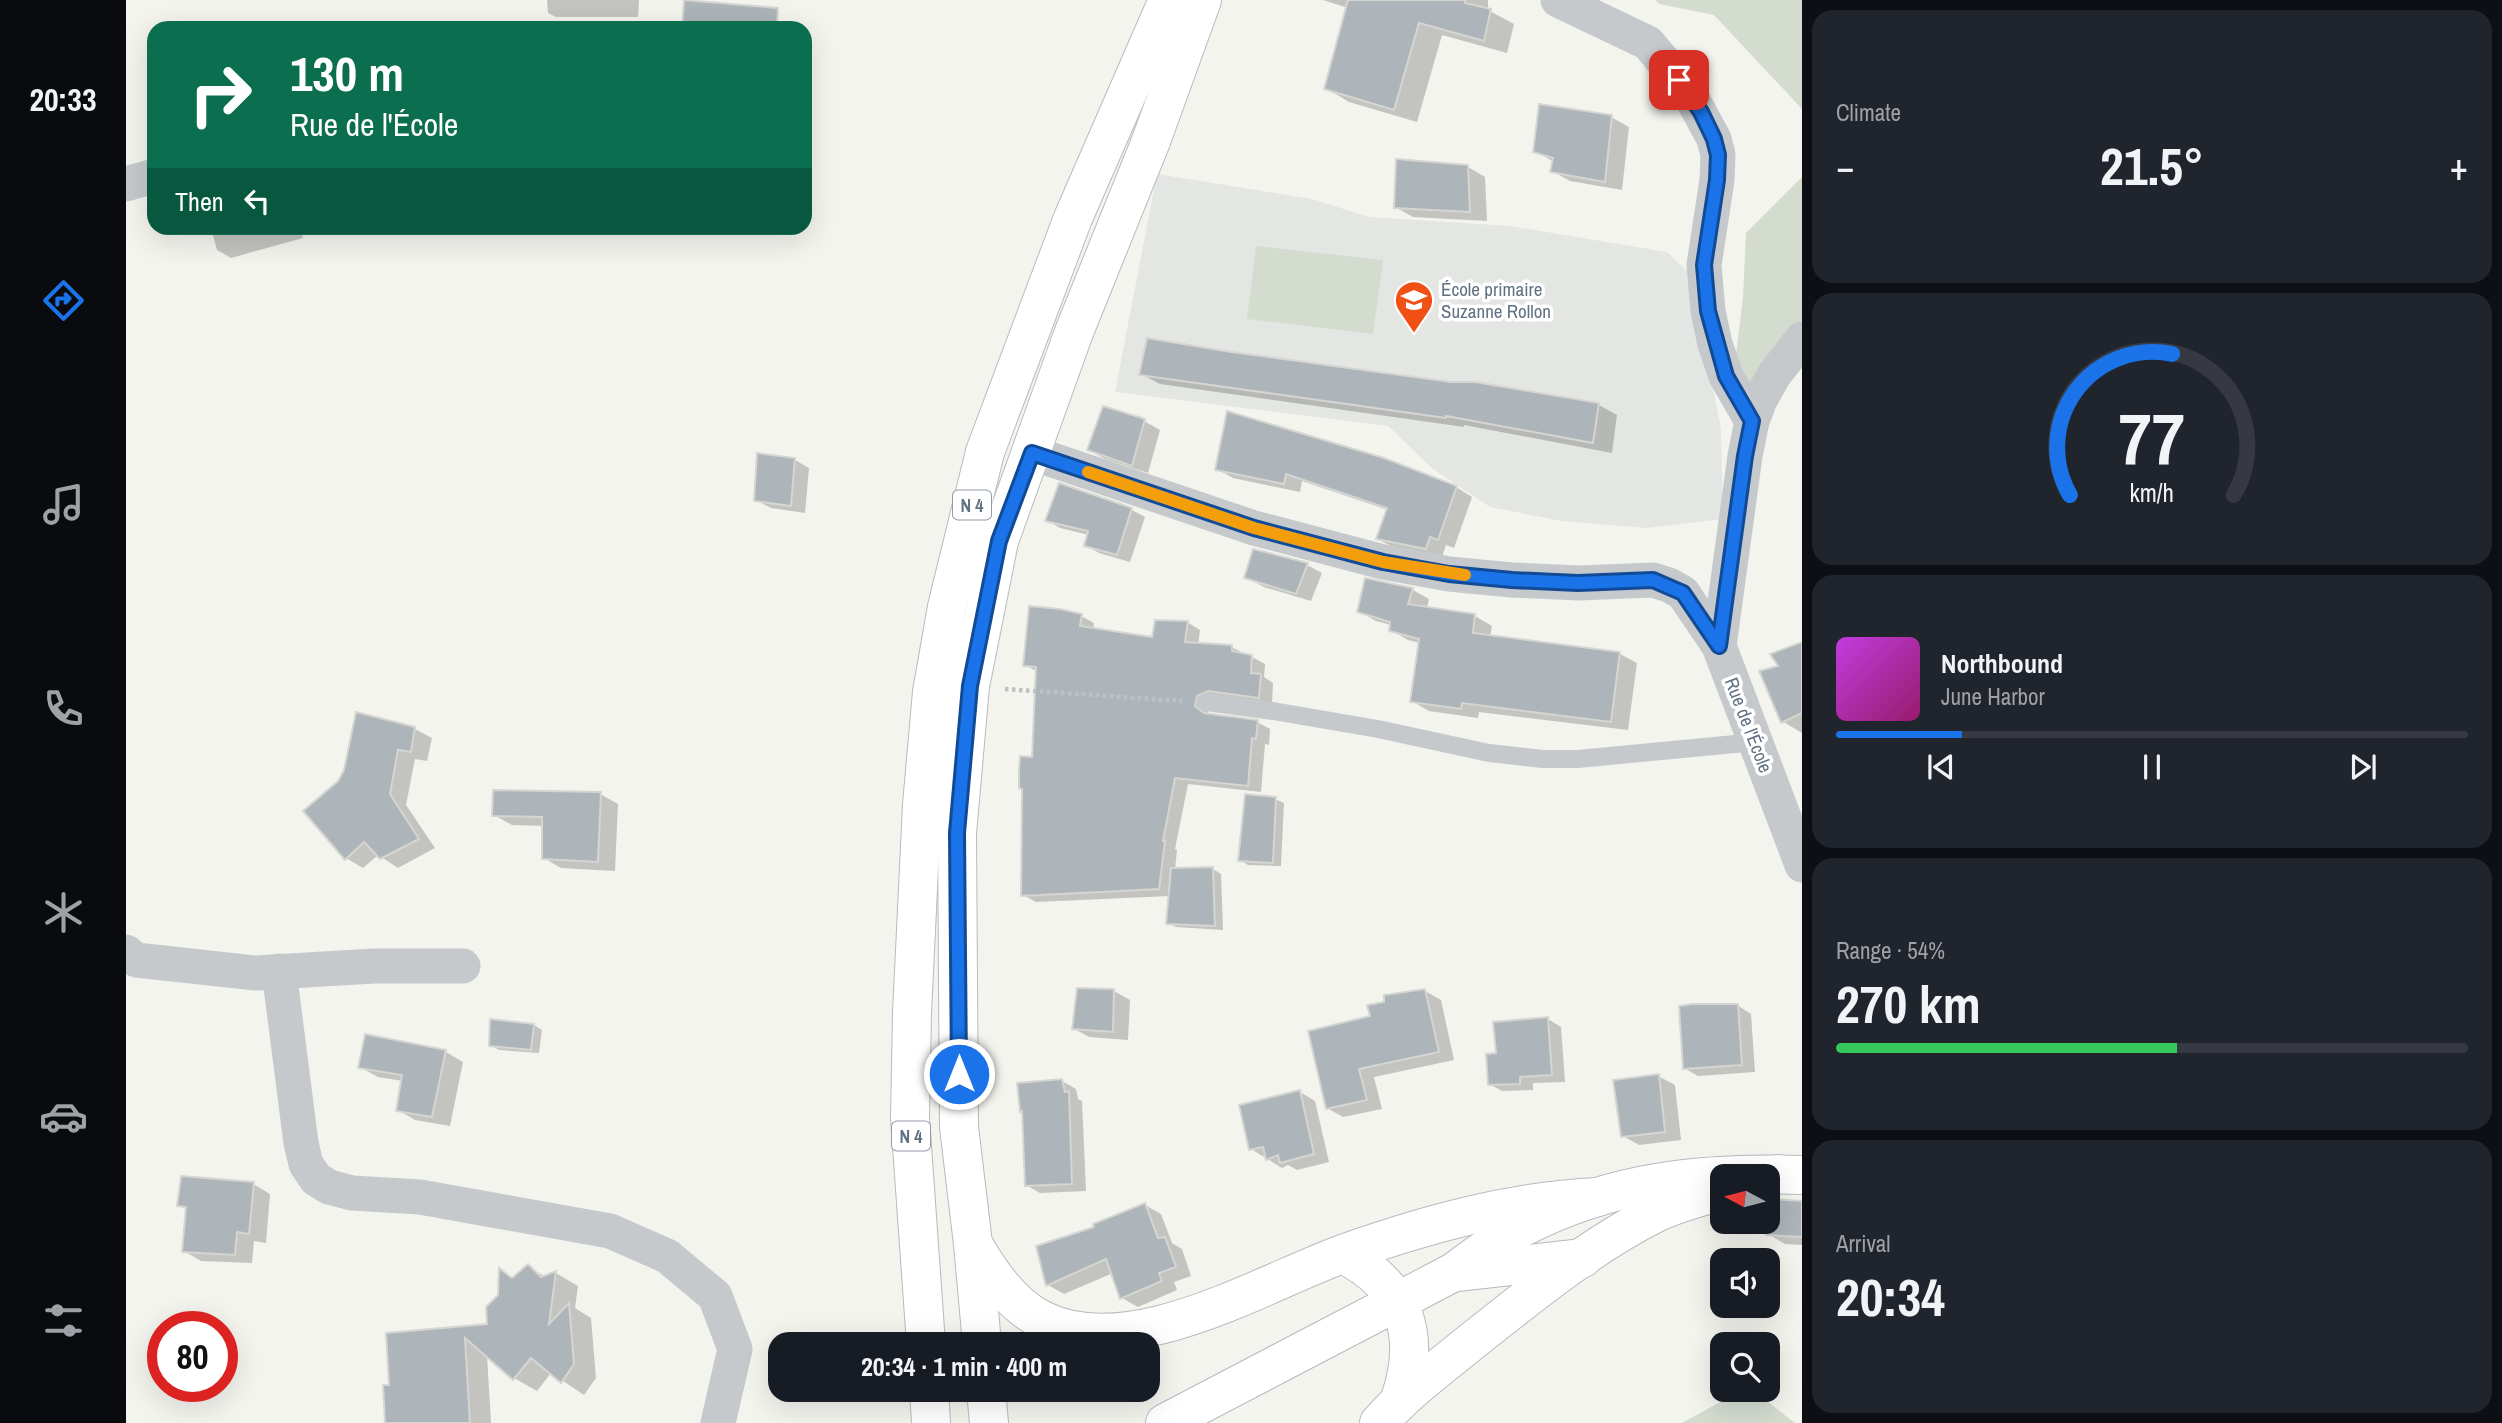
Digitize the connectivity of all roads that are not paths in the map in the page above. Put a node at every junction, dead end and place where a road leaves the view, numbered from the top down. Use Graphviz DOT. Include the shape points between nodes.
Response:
graph roads {
  1 [pos="1168,0"];
  2 [pos="1202,0"];
  3 [pos="1558,0"];
  4 [pos="147,178"];
  5 [pos="126,184"];
  6 [pos="1802,339"];
  7 [pos="1752,421"];
  8 [pos="1032,453"];
  9 [pos="1719,646"];
  10 [pos="1206,702"];
  11 [pos="1756,742"];
  12 [pos="1802,865"];
  13 [pos="126,952"];
  14 [pos="463,966"];
  15 [pos="279,971"];
  16 [pos="1783,1175"];
  17 [pos="1710,1194"];
  18 [pos="1598,1197"];
  19 [pos="973,1244"];
  20 [pos="1343,1254"];
  21 [pos="1583,1258"];
  22 [pos="1454,1272"];
  23 [pos="1397,1301"];
  24 [pos="925,1332"];
  25 [pos="981,1332"];
  26 [pos="930,1402"];
  27 [pos="987,1402"];
  28 [pos="1389,1411"];
  29 [pos="718,1423"];
  30 [pos="931,1423"];
  31 [pos="989,1423"];
  32 [pos="1165,1423"];
  1 -- 24 [label="main road, N 4" via="1073,218 985,452 945,619 932,691 922,805 912,1013 910,1118"];
  2 -- 8 [label="main road, N 4"];
  3 -- 7 [label="street" via="1648,43 1688,91 1714,139 1717,180 1704,265 1708,311 1726,376"];
  4 -- 5 [label="street"];
  6 -- 7 [label="street" via="1774,375"];
  7 -- 9 [label="street"];
  8 -- 9 [label="street, Rue de l'École" via="1254,528 1383,562 1512,580 1653,580 1683,593"];
  8 -- 19 [label="main road, N 4" via="999,541 970,686 957,833 959,1127"];
  9 -- 11 [label="street, Rue de l'École"];
  10 -- 11 [label="lane" via="1543,759"];
  11 -- 12 [label="street, Rue de l'École"];
  13 -- 15 [label="street" via="136,960 256,973"];
  14 -- 15 [label="street"];
  15 -- 29 [label="street" via="301,1143 316,1179 352,1193 420,1197 610,1231 667,1256 715,1296 735,1349"];
  16 -- 18 [label="main road" via="1701,1176 1629,1186"];
  17 -- 21 [label="main road" via="1656,1213"];
  18 -- 20 [label="main road" via="1508,1206"];
  18 -- 22 [label="main road" via="1521,1228"];
  19 -- 20 [label="main road" via="1008,1294 1041,1319 1068,1329 1099,1332 1138,1330 1219,1306"];
  19 -- 25 [label="main road, N 4"];
  20 -- 23 [label="main road" via="1366,1266"];
  21 -- 22 [label="main road"];
  21 -- 28 [label="main road" via="1491,1326"];
  22 -- 23 [label="main road"];
  23 -- 28 [label="main road" via="1408,1327 1411,1351 1408,1376"];
  23 -- 32 [label="main road"];
  26 -- 30 [label="main road"];
  27 -- 31 [label="main road"];
}
